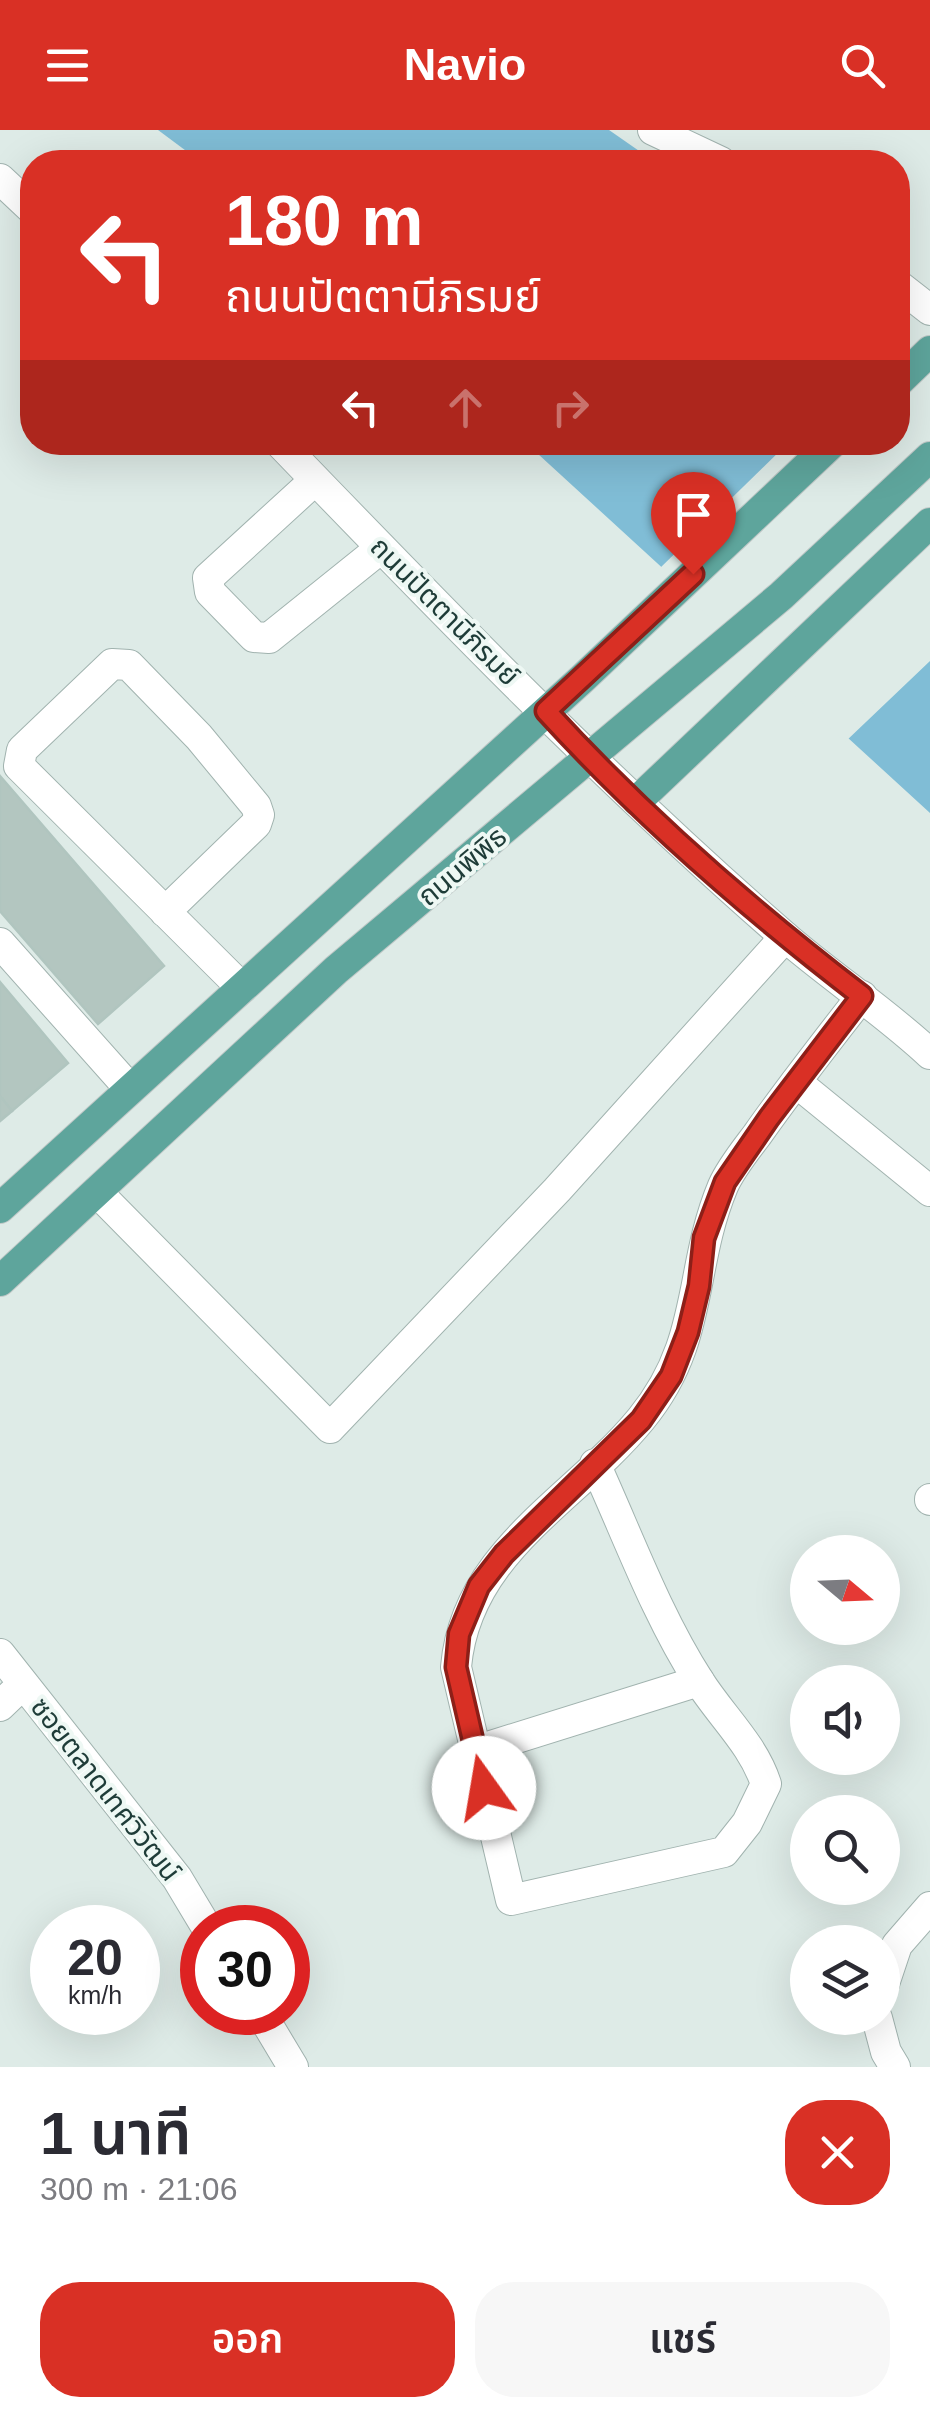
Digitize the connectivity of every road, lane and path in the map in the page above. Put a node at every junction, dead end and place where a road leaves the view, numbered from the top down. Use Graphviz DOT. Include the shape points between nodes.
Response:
graph roads {
  1 [pos="652,130"];
  2 [pos="700,130"];
  3 [pos="695,150"];
  4 [pos="724,150"];
  5 [pos="0,179"];
  6 [pos="20,197"];
  7 [pos="910,294"];
  8 [pos="930,310"];
  9 [pos="930,351"];
  10 [pos="910,370"];
  11 [pos="291,455"];
  12 [pos="819,455"];
  13 [pos="930,457"];
  14 [pos="315,480"];
  15 [pos="930,523"];
  16 [pos="381,548"];
  17 [pos="546,711"];
  18 [pos="591,759"];
  19 [pos="637,801"];
  20 [pos="165,912"];
  21 [pos="785,937"];
  22 [pos="0,943"];
  23 [pos="242,988"];
  24 [pos="862,996"];
  25 [pos="930,1054"];
  26 [pos="796,1082"];
  27 [pos="130,1089"];
  28 [pos="930,1191"];
  29 [pos="97,1192"];
  30 [pos="0,1208"];
  31 [pos="0,1281"];
  32 [pos="596,1464"];
  33 [pos="0,1654"];
  34 [pos="699,1681"];
  35 [pos="23,1684"];
  36 [pos="0,1706"];
  37 [pos="476,1751"];
  38 [pos="193,1905"];
  39 [pos="930,1907"];
  40 [pos="900,1943"];
  41 [pos="274,2035"];
  42 [pos="882,2035"];
  43 [pos="293,2067"];
  44 [pos="895,2067"];
  1 -- 3 [label="street"];
  2 -- 4 [label="street"];
  5 -- 6 [label="street"];
  7 -- 8 [label="street"];
  9 -- 10 [label="main road"];
  11 -- 14 [label="street, ถนนปัตตานีภิรมย์"];
  12 -- 17 [label="main road, ถนนพิพิธ"];
  13 -- 18 [label="main road, ถนนพิพิธ"];
  14 -- 16 [label="street, ถนนปัตตานีภิรมย์"];
  14 -- 16 [label="street" via="208,578 210,592 254,637 269,638"];
  15 -- 19 [label="main road"];
  16 -- 17 [label="street, ถนนปัตตานีภิรมย์"];
  17 -- 18 [label="street, ถนนปัตตานีภิรมย์"];
  17 -- 23 [label="main road, ถนนพิพิธ"];
  18 -- 19 [label="street, ถนนปัตตานีภิรมย์"];
  18 -- 29 [label="main road, ถนนพิพิธ" via="336,970"];
  19 -- 21 [label="street, ถนนปัตตานีภิรมย์"];
  20 -- 20 [label="street" via="259,815 130,666 112,664 22,750 19,766"];
  20 -- 23 [label="street"];
  21 -- 24 [label="street, ถนนปัตตานีภิรมย์"];
  21 -- 29 [label="street" via="330,1428"];
  22 -- 27 [label="street"];
  23 -- 27 [label="main road, ถนนพิพิธ"];
  24 -- 25 [label="street, ถนนปัตตานีภิรมย์"];
  24 -- 26 [label="street"];
  26 -- 28 [label="street"];
  26 -- 32 [label="street" via="725,1182 704,1238 699,1286 671,1376 641,1420"];
  27 -- 30 [label="main road, ถนนพิพิธ"];
  29 -- 31 [label="main road, ถนนพิพิธ"];
  32 -- 34 [label="street"];
  32 -- 37 [label="street" via="479,1586 459,1634 456,1667"];
  33 -- 35 [label="street, ซอยตลาดเทศวิวัฒน์"];
  34 -- 37 [label="street"];
  34 -- 37 [label="street" via="759,1762 766,1784 724,1852 511,1900"];
  35 -- 36 [label="street"];
  35 -- 38 [label="street, ซอยตลาดเทศวิวัฒน์"];
  39 -- 40 [label="street"];
  41 -- 43 [label="street"];
  42 -- 44 [label="street"];
}
